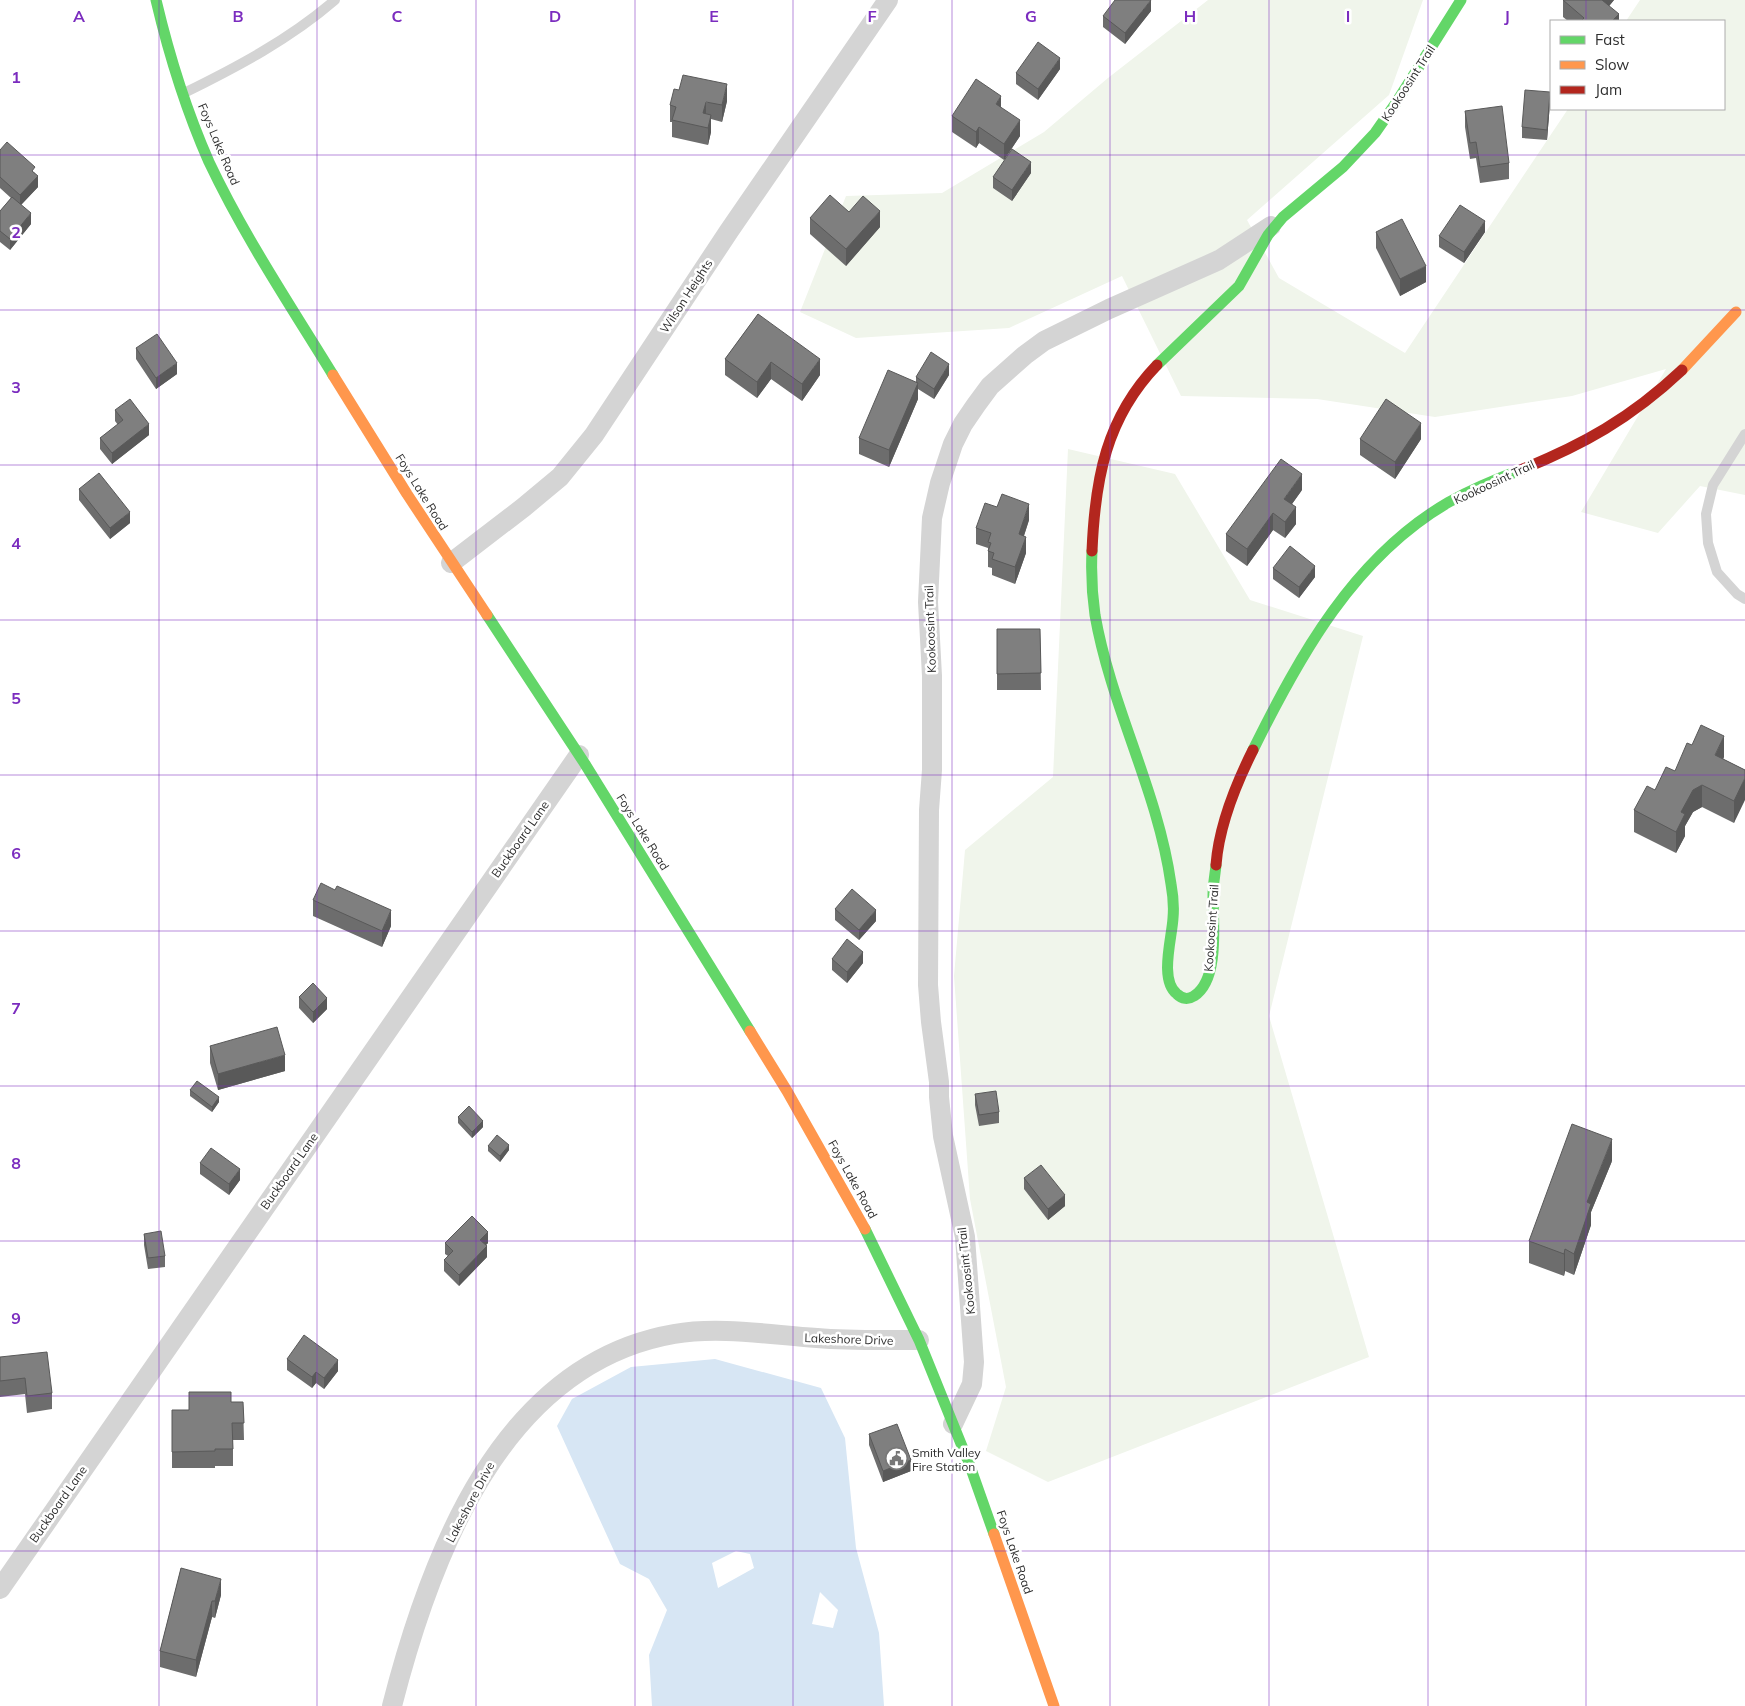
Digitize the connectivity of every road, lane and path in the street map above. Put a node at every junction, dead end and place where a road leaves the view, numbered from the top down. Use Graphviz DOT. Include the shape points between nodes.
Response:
graph roads {
  1 [pos="156,0"];
  2 [pos="335,0"];
  3 [pos="888,0"];
  4 [pos="1461,0"];
  5 [pos="183,94"];
  6 [pos="1279,220"];
  7 [pos="1740,314"];
  8 [pos="1745,434"];
  9 [pos="451,563"];
  10 [pos="1745,599"];
  11 [pos="579,755"];
  12 [pos="919,1340"];
  13 [pos="953,1424"];
  14 [pos="0,1589"];
  15 [pos="392,1706"];
  16 [pos="1054,1706"];
  1 -- 5 [label="street, Foys Lake Road"];
  2 -- 5 [label="lane" via="250,60"];
  3 -- 9 [label="street, Wilson Heights" via="728,231 594,435 560,477"];
  4 -- 6 [label="street, Kookoosint Trail" via="1374,134 1342,168"];
  5 -- 9 [label="street, Foys Lake Road" via="209,160 238,218 290,307"];
  6 -- 7 [label="street, Kookoosint Trail" via="1243,281 1174,346 1142,381 1124,407 1110,437 1095,505 1092,577 1095,612 1102,646 1166,854 1173,911 1168,976 1176,996 1186,999 1196,996 1208,975 1217,854 1235,791 1293,673 1334,609 1389,546 1418,522 1468,492 1587,441 1645,404"];
  6 -- 13 [label="street, Kookoosint Trail" via="1219,260 1109,309 1031,350 990,386 963,424 940,483 932,518 928,602 932,770 928,810 928,985 943,1136 965,1237 974,1362 972,1384"];
  8 -- 10 [label="lane" via="1714,485 1706,514 1708,543 1717,572"];
  9 -- 11 [label="street, Foys Lake Road"];
  11 -- 12 [label="street, Foys Lake Road" via="824,1153"];
  11 -- 14 [label="street, Buckboard Lane"];
  12 -- 13 [label="street, Foys Lake Road"];
  12 -- 15 [label="street, Lakeshore Drive" via="834,1340 732,1332 676,1334 621,1349 572,1377 529,1414 480,1479 429,1586"];
  13 -- 16 [label="street, Foys Lake Road"];
}
